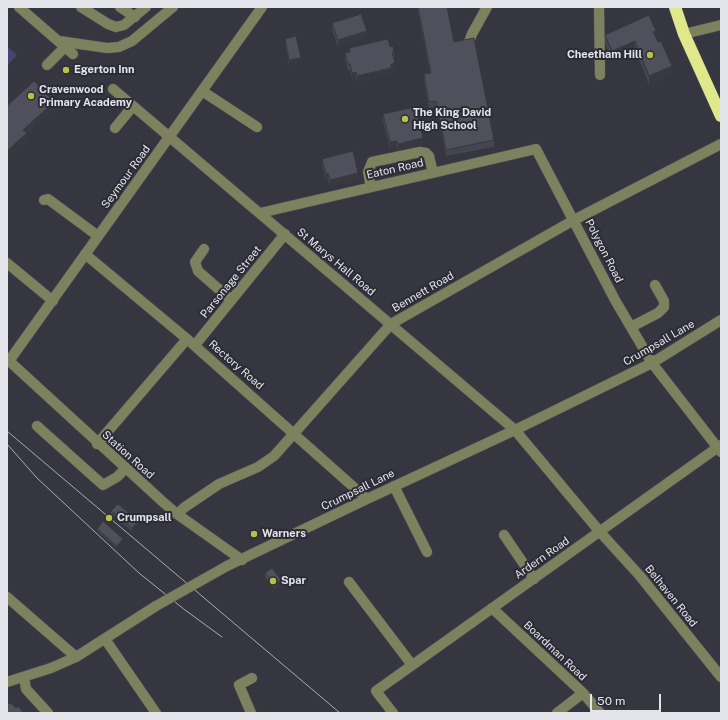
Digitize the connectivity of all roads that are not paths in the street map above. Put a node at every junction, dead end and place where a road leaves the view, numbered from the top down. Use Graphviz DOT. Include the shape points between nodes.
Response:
graph roads {
  1 [pos="19,7"];
  2 [pos="81,7"];
  3 [pos="120,7"];
  4 [pos="146,7"];
  5 [pos="173,7"];
  6 [pos="262,7"];
  7 [pos="487,7"];
  8 [pos="599,7"];
  9 [pos="675,7"];
  10 [pos="135,17"];
  11 [pos="721,26"];
  12 [pos="684,34"];
  13 [pos="469,42"];
  14 [pos="62,44"];
  15 [pos="72,54"];
  16 [pos="47,65"];
  17 [pos="600,75"];
  18 [pos="114,89"];
  19 [pos="202,91"];
  20 [pos="133,106"];
  21 [pos="721,116"];
  22 [pos="257,127"];
  23 [pos="115,128"];
  24 [pos="170,136"];
  25 [pos="721,144"];
  26 [pos="536,149"];
  27 [pos="433,173"];
  28 [pos="372,187"];
  29 [pos="44,200"];
  30 [pos="260,213"];
  31 [pos="574,220"];
  32 [pos="285,234"];
  33 [pos="98,236"];
  34 [pos="204,249"];
  35 [pos="85,254"];
  36 [pos="7,263"];
  37 [pos="655,284"];
  38 [pos="231,300"];
  39 [pos="53,301"];
  40 [pos="721,320"];
  41 [pos="391,324"];
  42 [pos="631,327"];
  43 [pos="191,342"];
  44 [pos="8,360"];
  45 [pos="652,363"];
  46 [pos="37,426"];
  47 [pos="515,430"];
  48 [pos="295,433"];
  49 [pos="97,444"];
  50 [pos="720,448"];
  51 [pos="125,469"];
  52 [pos="394,486"];
  53 [pos="367,499"];
  54 [pos="177,514"];
  55 [pos="600,532"];
  56 [pos="504,536"];
  57 [pos="427,552"];
  58 [pos="242,560"];
  59 [pos="534,579"];
  60 [pos="349,582"];
  61 [pos="7,597"];
  62 [pos="492,608"];
  63 [pos="105,639"];
  64 [pos="76,657"];
  65 [pos="412,665"];
  66 [pos="24,677"];
  67 [pos="721,677"];
  68 [pos="252,678"];
  69 [pos="7,682"];
  70 [pos="582,693"];
  71 [pos="48,713"];
  72 [pos="156,713"];
  73 [pos="251,713"];
  74 [pos="393,713"];
  75 [pos="557,713"];
  76 [pos="600,713"];
  1 -- 14 [label="street"];
  2 -- 10 [label="street" via="112,26 120,27"];
  3 -- 10 [label="street"];
  4 -- 10 [label="street"];
  5 -- 14 [label="street" via="132,41 119,47"];
  6 -- 19 [label="street, Seymour Road"];
  7 -- 13 [label="street"];
  8 -- 17 [label="street"];
  9 -- 12 [label="highway"];
  11 -- 12 [label="street"];
  12 -- 21 [label="highway"];
  14 -- 15 [label="street"];
  14 -- 16 [label="street"];
  18 -- 20 [label="street, St Marys Hall Road"];
  19 -- 22 [label="street"];
  19 -- 24 [label="street, Seymour Road"];
  20 -- 23 [label="street"];
  20 -- 24 [label="street, St Marys Hall Road"];
  24 -- 30 [label="street, St Marys Hall Road"];
  24 -- 33 [label="street, Seymour Road"];
  25 -- 31 [label="street, Bennett Road"];
  26 -- 27 [label="street, Eaton Road"];
  26 -- 31 [label="street, Polygon Road"];
  27 -- 28 [label="street, Eaton Road"];
  27 -- 28 [label="street" via="426,153 372,162 368,172"];
  28 -- 30 [label="street, Eaton Road"];
  29 -- 33 [label="street" via="48,199"];
  30 -- 32 [label="street, St Marys Hall Road"];
  31 -- 41 [label="street, Bennett Road"];
  31 -- 42 [label="street, Polygon Road"];
  32 -- 38 [label="street, Parsonage Street"];
  32 -- 41 [label="street, St Marys Hall Road"];
  33 -- 35 [label="street, Seymour Road"];
  34 -- 38 [label="street" via="195,266 202,276"];
  35 -- 39 [label="street, Seymour Road"];
  35 -- 43 [label="street, Rectory Road"];
  36 -- 39 [label="street"];
  37 -- 42 [label="street" via="664,301 664,307 658,313"];
  38 -- 43 [label="street, Parsonage Street"];
  39 -- 44 [label="street, Seymour Road"];
  40 -- 45 [label="street, Crumpsall Lane"];
  41 -- 47 [label="street, St Marys Hall Road"];
  41 -- 48 [label="street, Bennett Road"];
  42 -- 45 [label="street, Polygon Road"];
  43 -- 48 [label="street, Rectory Road"];
  43 -- 49 [label="street, Parsonage Street" via="146,386"];
  44 -- 49 [label="street, Station Road"];
  45 -- 47 [label="street, Crumpsall Lane"];
  45 -- 50 [label="street, Polygon Road"];
  46 -- 51 [label="street" via="103,485"];
  47 -- 52 [label="street, Crumpsall Lane"];
  47 -- 55 [label="street, St Marys Hall Road"];
  48 -- 53 [label="street, Rectory Road"];
  48 -- 54 [label="street, Bennett Road" via="274,456 258,467 220,484"];
  49 -- 51 [label="street, Station Road"];
  50 -- 55 [label="street, Ardern Road"];
  51 -- 54 [label="street, Station Road"];
  52 -- 53 [label="street, Crumpsall Lane"];
  52 -- 57 [label="street"];
  53 -- 58 [label="street, Crumpsall Lane"];
  54 -- 58 [label="street, Station Road"];
  55 -- 59 [label="street, Ardern Road"];
  55 -- 67 [label="street, Belhaven Road" via="640,576"];
  56 -- 59 [label="street"];
  58 -- 63 [label="street, Crumpsall Lane, bridge" via="156,606"];
  59 -- 62 [label="street, Ardern Road"];
  60 -- 65 [label="street"];
  61 -- 64 [label="street"];
  62 -- 65 [label="street, Ardern Road"];
  62 -- 70 [label="street, Boardman Road"];
  63 -- 64 [label="street, Crumpsall Lane"];
  63 -- 72 [label="street"];
  64 -- 66 [label="street, Crumpsall Lane"];
  65 -- 74 [label="street, Ardern Road" via="376,691"];
  66 -- 69 [label="street, Crumpsall Lane"];
  66 -- 71 [label="street" via="26,688"];
  68 -- 73 [label="street" via="238,685"];
  70 -- 75 [label="street"];
  70 -- 76 [label="street, Boardman Road"];
}
